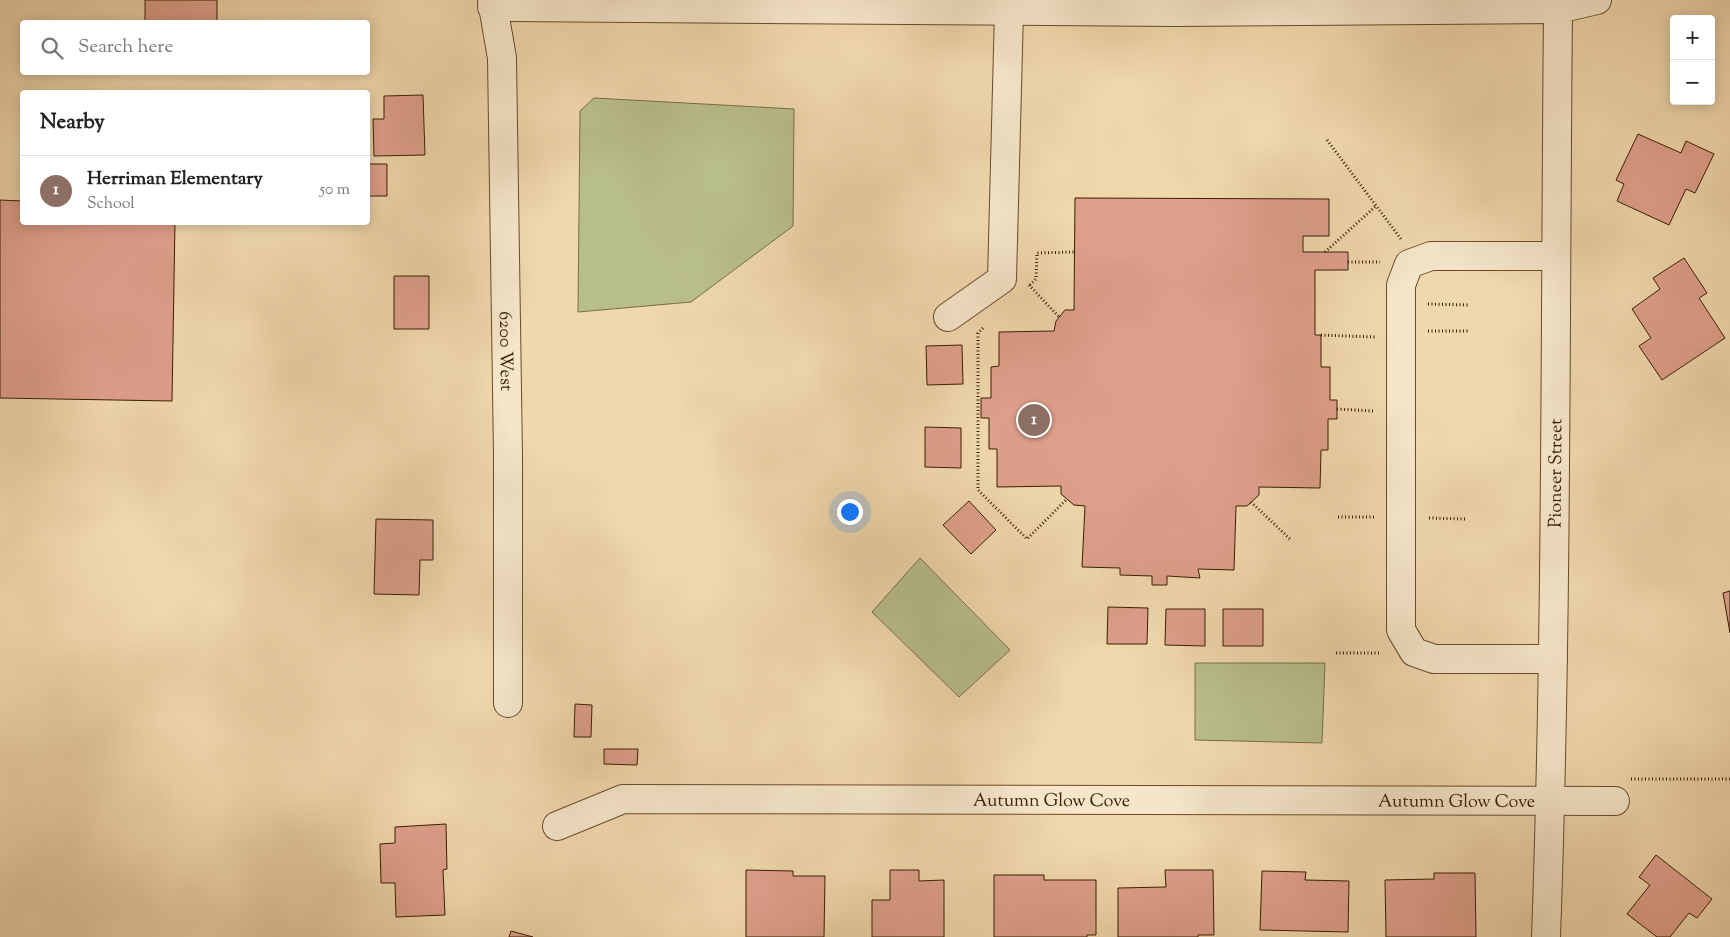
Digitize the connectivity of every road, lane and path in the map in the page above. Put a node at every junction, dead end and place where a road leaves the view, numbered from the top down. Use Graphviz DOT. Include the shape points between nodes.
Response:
graph roads {
  1 [pos="1597,0"];
  2 [pos="492,4"];
  3 [pos="1174,6"];
  4 [pos="1558,9"];
  5 [pos="1009,11"];
  6 [pos="1327,140"];
  7 [pos="1376,206"];
  8 [pos="1404,244"];
  9 [pos="1074,252"];
  10 [pos="1325,252"];
  11 [pos="1556,256"];
  12 [pos="1348,262"];
  13 [pos="1386,263"];
  14 [pos="1422,304"];
  15 [pos="1469,304"];
  16 [pos="948,316"];
  17 [pos="1059,318"];
  18 [pos="985,326"];
  19 [pos="1422,331"];
  20 [pos="1468,331"];
  21 [pos="1321,335"];
  22 [pos="1377,338"];
  23 [pos="1337,409"];
  24 [pos="1376,411"];
  25 [pos="1067,499"];
  26 [pos="1251,502"];
  27 [pos="1338,517"];
  28 [pos="1374,517"];
  29 [pos="1428,518"];
  30 [pos="1466,519"];
  31 [pos="1290,540"];
  32 [pos="1336,653"];
  33 [pos="1381,653"];
  34 [pos="1553,658"];
  35 [pos="508,703"];
  36 [pos="1730,779"];
  37 [pos="1619,790"];
  38 [pos="1550,801"];
  39 [pos="557,826"];
  40 [pos="1546,937"];
  1 -- 4 [label="street"];
  2 -- 5 [label="street"];
  2 -- 35 [label="street, 6200 West" via="502,58"];
  3 -- 4 [label="street"];
  3 -- 5 [label="street"];
  4 -- 11 [label="street, Pioneer Street"];
  5 -- 16 [label="street" via="1002,279"];
  6 -- 7 [label="path"];
  7 -- 8 [label="path"];
  7 -- 10 [label="path"];
  9 -- 17 [label="path" via="1037,253 1036,279 1029,285"];
  11 -- 34 [label="street, Pioneer Street"];
  11 -- 34 [label="street" via="1431,256 1409,264 1401,285 1401,630 1414,652 1434,658"];
  12 -- 13 [label="path"];
  14 -- 15 [label="path"];
  18 -- 25 [label="path" via="978,333 978,490 1027,539"];
  19 -- 20 [label="path"];
  21 -- 22 [label="path"];
  23 -- 24 [label="path"];
  26 -- 31 [label="path"];
  27 -- 28 [label="path"];
  29 -- 30 [label="path"];
  32 -- 33 [label="path"];
  34 -- 38 [label="street, Pioneer Street"];
  36 -- 37 [label="path"];
  37 -- 38 [label="street, Autumn Glow Cove"];
  38 -- 39 [label="street, Autumn Glow Cove" via="622,799"];
  38 -- 40 [label="street, Pioneer Street"];
}
